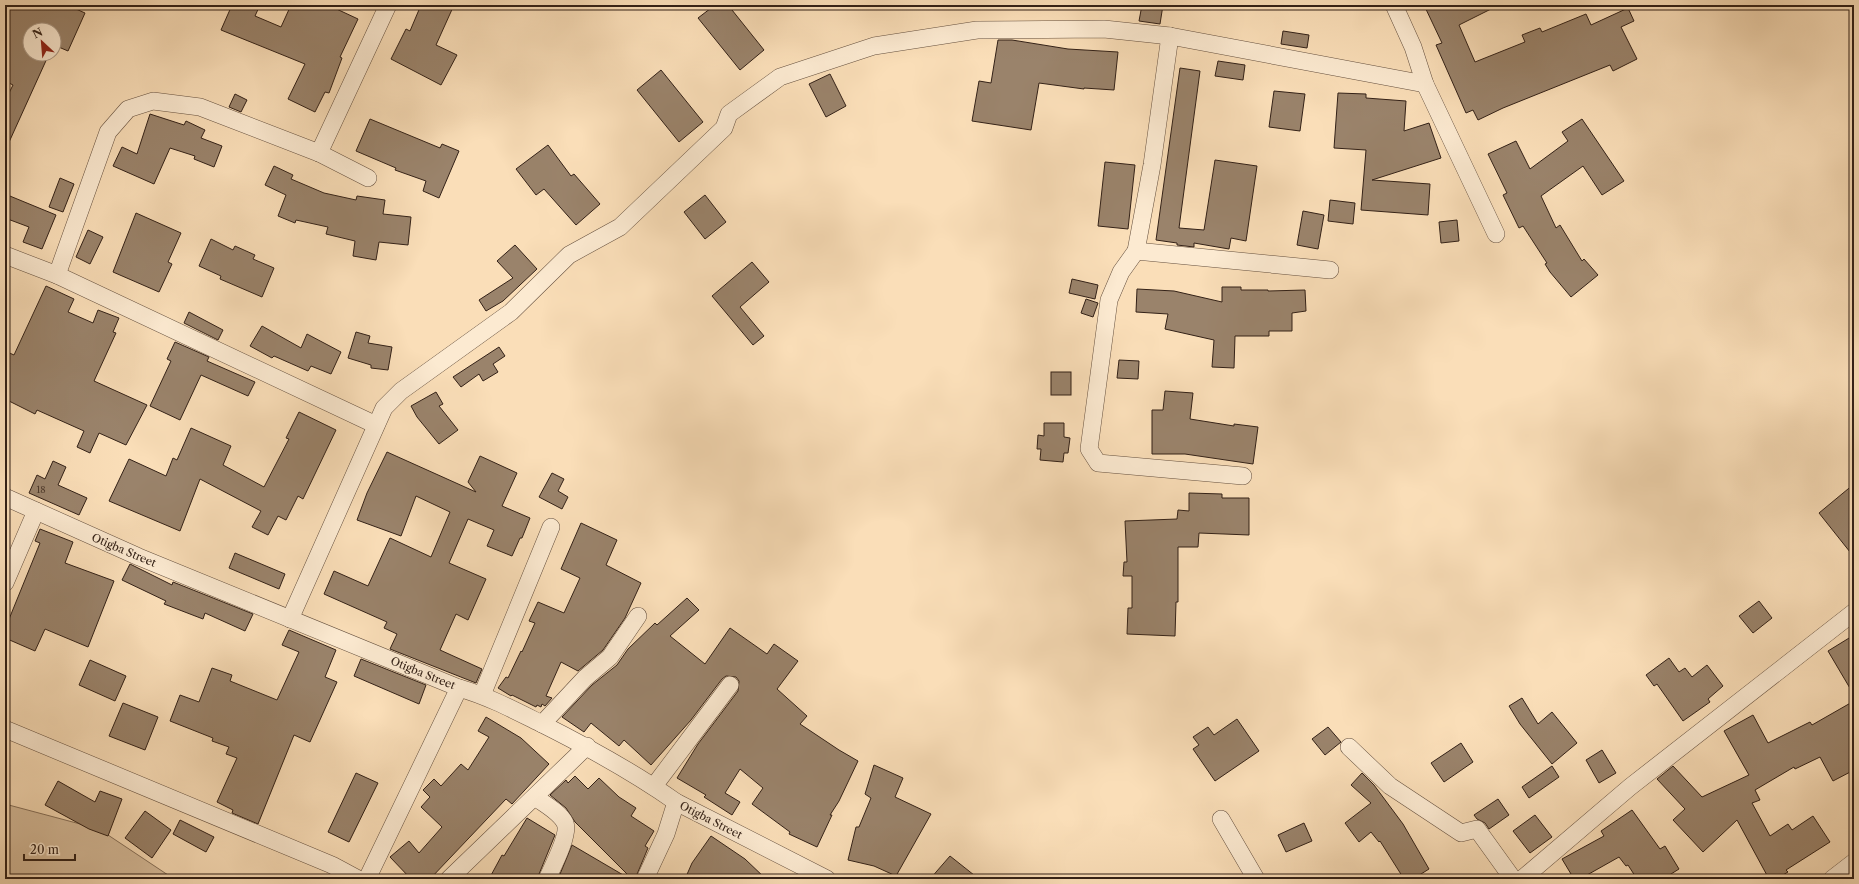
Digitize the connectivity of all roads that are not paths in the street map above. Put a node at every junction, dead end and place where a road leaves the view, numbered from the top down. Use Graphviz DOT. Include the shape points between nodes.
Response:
graph roads {
  1 [pos="388,5"];
  2 [pos="1394,5"];
  3 [pos="1170,36"];
  4 [pos="1424,84"];
  5 [pos="319,153"];
  6 [pos="368,178"];
  7 [pos="1496,234"];
  8 [pos="1136,251"];
  9 [pos="5,254"];
  10 [pos="1330,270"];
  11 [pos="57,275"];
  12 [pos="376,425"];
  13 [pos="1242,476"];
  14 [pos="5,497"];
  15 [pos="36,511"];
  16 [pos="551,527"];
  17 [pos="5,583"];
  18 [pos="1854,612"];
  19 [pos="638,616"];
  20 [pos="290,619"];
  21 [pos="730,685"];
  22 [pos="459,688"];
  23 [pos="482,694"];
  24 [pos="542,724"];
  25 [pos="5,729"];
  26 [pos="587,746"];
  27 [pos="1349,747"];
  28 [pos="654,786"];
  29 [pos="535,797"];
  30 [pos="676,802"];
  31 [pos="1220,819"];
  32 [pos="1854,862"];
  33 [pos="358,879"];
  34 [pos="367,879"];
  35 [pos="449,879"];
  36 [pos="547,879"];
  37 [pos="645,879"];
  38 [pos="827,879"];
  39 [pos="1256,879"];
  40 [pos="1513,879"];
  41 [pos="1522,879"];
  42 [pos="1832,879"];
  1 -- 5 [label="street"];
  2 -- 4 [label="street" via="1413,47"];
  3 -- 4 [label="street"];
  3 -- 8 [label="street" via="1152,165"];
  3 -- 12 [label="street" via="1104,29 977,30 874,46 780,77 730,114 724,128 620,228 570,255 511,312 401,391 384,408"];
  4 -- 7 [label="street"];
  5 -- 6 [label="street"];
  5 -- 11 [label="street" via="200,107 153,101 128,109 108,132"];
  8 -- 10 [label="street"];
  8 -- 13 [label="street" via="1121,272 1109,300 1089,449 1098,463"];
  9 -- 11 [label="street"];
  11 -- 12 [label="street"];
  12 -- 20 [label="street"];
  14 -- 15 [label="street, Otigba Street"];
  15 -- 17 [label="street"];
  15 -- 20 [label="street, Otigba Street" via="139,557"];
  16 -- 23 [label="street"];
  18 -- 41 [label="street" via="1630,787"];
  19 -- 24 [label="street" via="610,657 585,678"];
  20 -- 22 [label="street, Otigba Street"];
  21 -- 28 [label="street"];
  22 -- 23 [label="street, Otigba Street"];
  22 -- 34 [label="street"];
  23 -- 24 [label="street, Otigba Street"];
  24 -- 26 [label="street, Otigba Street"];
  25 -- 33 [label="street" via="332,865"];
  26 -- 28 [label="street, Otigba Street"];
  26 -- 29 [label="street"];
  27 -- 40 [label="street" via="1390,786 1461,833 1477,829"];
  28 -- 30 [label="street, Otigba Street"];
  29 -- 35 [label="street"];
  29 -- 36 [label="street" via="557,814 565,824 566,833"];
  30 -- 37 [label="street" via="666,834"];
  30 -- 38 [label="street, Otigba Street"];
  31 -- 39 [label="street"];
  32 -- 42 [label="street"];
}
